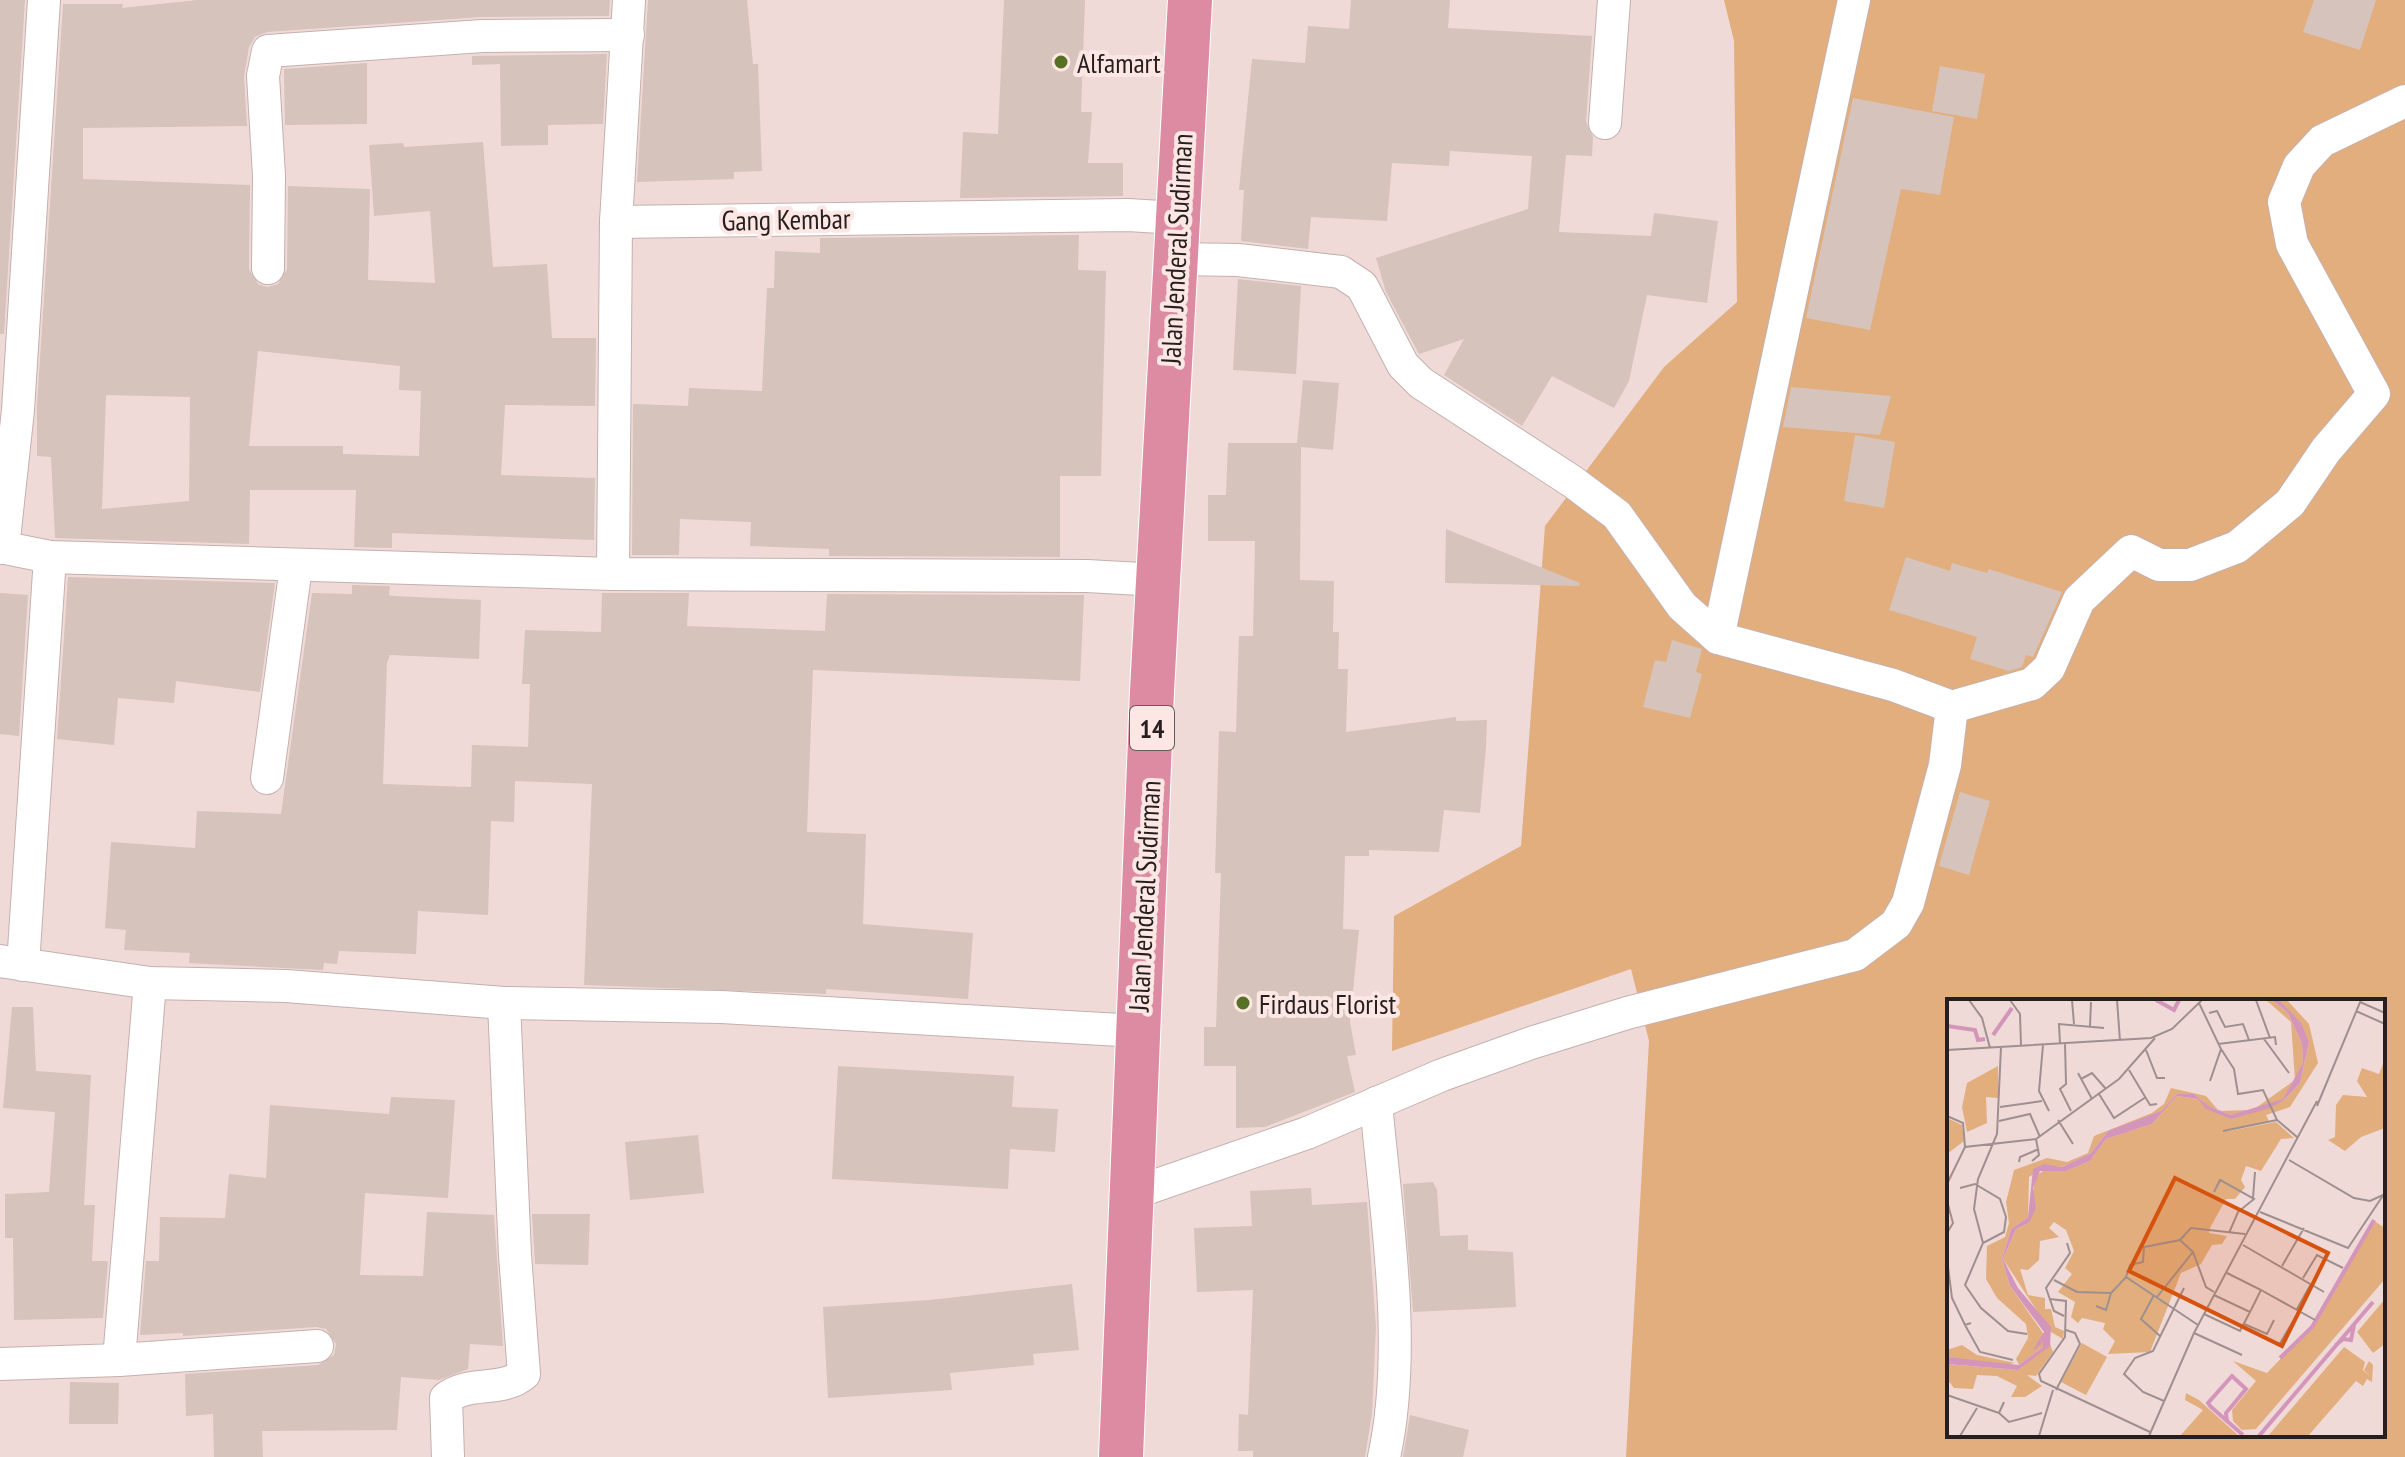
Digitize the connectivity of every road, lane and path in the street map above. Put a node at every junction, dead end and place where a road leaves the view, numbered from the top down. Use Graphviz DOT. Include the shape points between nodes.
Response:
graph roads {
  1 [pos="44,0"];
  2 [pos="629,0"];
  3 [pos="1190,0"];
  4 [pos="1614,0"];
  5 [pos="1854,0"];
  6 [pos="628,35"];
  7 [pos="2405,101"];
  8 [pos="1605,123"];
  9 [pos="616,222"];
  10 [pos="1176,238"];
  11 [pos="268,268"];
  12 [pos="1,548"];
  13 [pos="50,557"];
  14 [pos="296,567"];
  15 [pos="613,574"];
  16 [pos="1159,580"];
  17 [pos="1718,638"];
  18 [pos="1952,707"];
  19 [pos="267,778"];
  20 [pos="12,963"];
  21 [pos="150,983"];
  22 [pos="504,1003"];
  23 [pos="1138,1031"];
  24 [pos="1376,1103"];
  25 [pos="1131,1194"];
  26 [pos="317,1346"];
  27 [pos="119,1360"];
  28 [pos="0,1364"];
  29 [pos="448,1457"];
  30 [pos="1121,1457"];
  31 [pos="1384,1457"];
  1 -- 12 [label="street" via="18,410"];
  2 -- 6 [label="street"];
  3 -- 10 [label="highway, Jalan Jenderal Sudirman / 14"];
  4 -- 8 [label="street"];
  5 -- 17 [label="street"];
  6 -- 9 [label="street"];
  6 -- 11 [label="street" via="482,36 268,51 263,76"];
  7 -- 18 [label="street" via="2322,141 2299,166 2284,202 2292,244 2374,394 2290,503 2237,547 2190,565 2159,565 2131,551 2079,600 2049,668 2032,684"];
  9 -- 10 [label="street, Gang Kembar" via="1128,215"];
  9 -- 15 [label="street"];
  10 -- 16 [label="highway, Jalan Jenderal Sudirman / 14"];
  10 -- 17 [label="street, Gang Kembar" via="1238,260 1341,272 1362,286 1403,365 1421,383 1617,515 1682,606"];
  12 -- 13 [label="street"];
  13 -- 14 [label="street"];
  13 -- 20 [label="street"];
  14 -- 15 [label="street"];
  14 -- 19 [label="street"];
  15 -- 16 [label="street"];
  16 -- 23 [label="highway, Jalan Jenderal Sudirman / 14"];
  17 -- 18 [label="street" via="1893,685"];
  18 -- 24 [label="street" via="1945,765 1908,903 1878,941 1855,955 1544,1039"];
  20 -- 21 [label="street"];
  21 -- 22 [label="street" via="286,986"];
  21 -- 27 [label="street"];
  22 -- 23 [label="street" via="737,1007"];
  22 -- 29 [label="street" via="524,1374 507,1383 464,1388 446,1398"];
  23 -- 25 [label="highway, Jalan Jenderal Sudirman / 14"];
  24 -- 25 [label="street" via="1307,1133"];
  24 -- 31 [label="street" via="1393,1294 1391,1424"];
  25 -- 30 [label="highway, Jalan Jenderal Sudirman / 14"];
  26 -- 27 [label="street"];
  27 -- 28 [label="street"];
}
